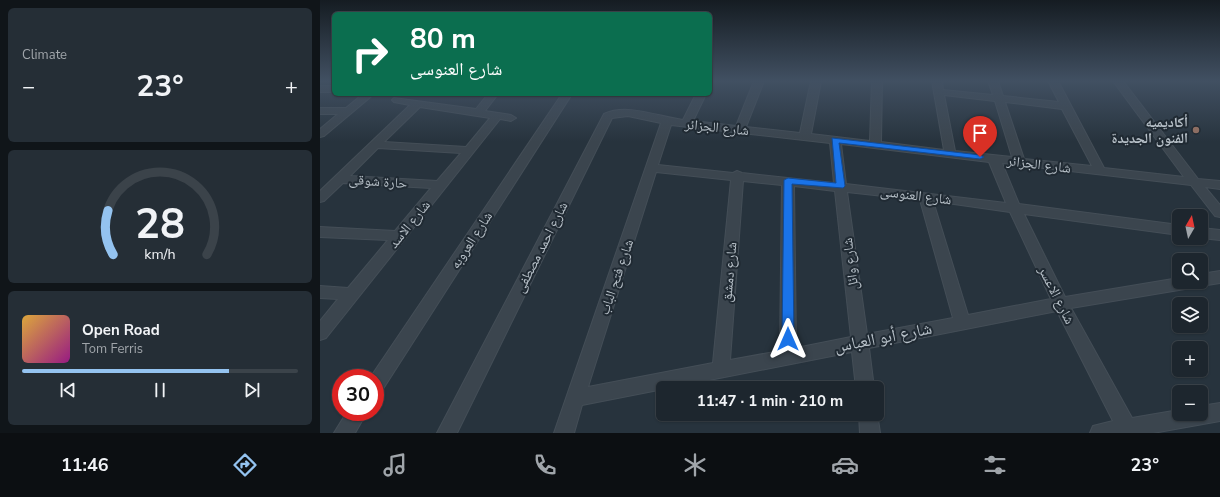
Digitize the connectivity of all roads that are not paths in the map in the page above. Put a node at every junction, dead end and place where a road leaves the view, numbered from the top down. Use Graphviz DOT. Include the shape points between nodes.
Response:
graph roads {
  1 [pos="360,101"];
  2 [pos="405,101"];
  3 [pos="487,101"];
  4 [pos="562,101"];
  5 [pos="698,101"];
  6 [pos="751,101"];
  7 [pos="812,101"];
  8 [pos="876,101"];
  9 [pos="941,101"];
  10 [pos="999,101"];
  11 [pos="1019,101"];
  12 [pos="1063,101"];
  13 [pos="1133,101"];
  14 [pos="418,103"];
  15 [pos="1066,106"];
  16 [pos="320,111"];
  17 [pos="348,111"];
  18 [pos="478,113"];
  19 [pos="497,116"];
  20 [pos="511,118"];
  21 [pos="667,121"];
  22 [pos="687,123"];
  23 [pos="740,129"];
  24 [pos="320,134"];
  25 [pos="805,136"];
  26 [pos="835,140"];
  27 [pos="375,145"];
  28 [pos="875,145"];
  29 [pos="469,150"];
  30 [pos="950,153"];
  31 [pos="994,159"];
  32 [pos="1019,162"];
  33 [pos="653,168"];
  34 [pos="1100,171"];
  35 [pos="737,175"];
  36 [pos="340,179"];
  37 [pos="788,180"];
  38 [pos="1195,183"];
  39 [pos="440,185"];
  40 [pos="1220,185"];
  41 [pos="840,186"];
  42 [pos="925,196"];
  43 [pos="320,198"];
  44 [pos="1014,208"];
  45 [pos="1220,213"];
  46 [pos="1172,229"];
  47 [pos="320,232"];
  48 [pos="1208,233"];
  49 [pos="1220,235"];
  50 [pos="399,236"];
  51 [pos="1220,277"];
  52 [pos="1208,279"];
  53 [pos="1172,285"];
  54 [pos="320,292"];
  55 [pos="352,294"];
  56 [pos="1060,304"];
  57 [pos="962,322"];
  58 [pos="320,333"];
  59 [pos="859,342"];
  60 [pos="788,355"];
  61 [pos="720,369"];
  62 [pos="384,372"];
  63 [pos="864,381"];
  64 [pos="575,398"];
  65 [pos="1220,412"];
  66 [pos="352,421"];
  67 [pos="869,421"];
  68 [pos="1169,427"];
  69 [pos="1127,428"];
  70 [pos="344,433"];
  71 [pos="447,433"];
  72 [pos="564,433"];
  73 [pos="870,433"];
  74 [pos="1100,433"];
  1 -- 17 [label="street"];
  2 -- 14 [label="street"];
  3 -- 18 [label="street"];
  4 -- 62 [label="street, شارع العروبه"];
  5 -- 22 [label="street"];
  6 -- 23 [label="street"];
  7 -- 25 [label="street"];
  8 -- 28 [label="street"];
  9 -- 30 [label="street"];
  10 -- 32 [label="street"];
  11 -- 15 [label="street"];
  12 -- 15 [label="street"];
  13 -- 38 [label="street"];
  14 -- 18 [label="street"];
  14 -- 27 [label="street"];
  15 -- 34 [label="street"];
  16 -- 17 [label="street"];
  17 -- 24 [label="street"];
  18 -- 19 [label="street"];
  19 -- 20 [label="street"];
  19 -- 29 [label="street, شارع الاسد"];
  21 -- 22 [label="street, شارع الجزائر"];
  21 -- 33 [label="street, شارع فتح الباب"];
  21 -- 71 [label="street, شارع احمد مصطفى" via="620,112 608,116"];
  22 -- 23 [label="street, شارع الجزائر"];
  23 -- 25 [label="street, شارع الجزائر"];
  25 -- 26 [label="street, شارع الجزائر"];
  26 -- 28 [label="street, شارع الجزائر"];
  26 -- 41 [label="street, شارع وائل"];
  27 -- 29 [label="street"];
  27 -- 36 [label="street"];
  28 -- 30 [label="street, شارع الجزائر"];
  29 -- 39 [label="street, شارع الاسد"];
  30 -- 31 [label="street, شارع الجزائر"];
  31 -- 32 [label="street, شارع الجزائر"];
  31 -- 44 [label="street, شارع الاعسر"];
  32 -- 34 [label="street, شارع الجزائر"];
  33 -- 35 [label="street, شارع العنوسى"];
  33 -- 64 [label="street, شارع فتح الباب"];
  34 -- 38 [label="street, شارع الجزائر"];
  35 -- 37 [label="street, شارع العنوسى"];
  35 -- 61 [label="street, شارع دمشق"];
  36 -- 39 [label="street, حارة شوقى"];
  36 -- 43 [label="street"];
  37 -- 41 [label="street, شارع العنوسى"];
  37 -- 60 [label="street"];
  38 -- 40 [label="street, شارع الجزائر"];
  38 -- 45 [label="street"];
  39 -- 50 [label="street, شارع الاسد"];
  41 -- 42 [label="street, شارع العنوسى"];
  41 -- 59 [label="street, شارع وائل"];
  42 -- 44 [label="street, شارع العنوسى"];
  42 -- 57 [label="street"];
  44 -- 46 [label="street, شارع العنوسى"];
  44 -- 56 [label="street, شارع الاعسر"];
  47 -- 50 [label="street"];
  48 -- 49 [label="street"];
  50 -- 55 [label="street, شارع الاسد"];
  51 -- 52 [label="street"];
  53 -- 56 [label="street, شارع أبو العباس"];
  54 -- 55 [label="street"];
  55 -- 58 [label="street, شارع الاسد"];
  56 -- 57 [label="street, شارع أبو العباس"];
  56 -- 69 [label="street, شارع الاعسر"];
  57 -- 59 [label="street, شارع أبو العباس"];
  59 -- 60 [label="street, شارع أبو العباس"];
  59 -- 63 [label="street, شارع وائل"];
  60 -- 61 [label="street, شارع أبو العباس"];
  61 -- 64 [label="street, شارع أبو العباس"];
  64 -- 72 [label="street, شارع فتح الباب"];
  65 -- 68 [label="street"];
  66 -- 70 [label="street"];
  67 -- 73 [label="street"];
  68 -- 69 [label="street"];
  69 -- 74 [label="street"];
}
